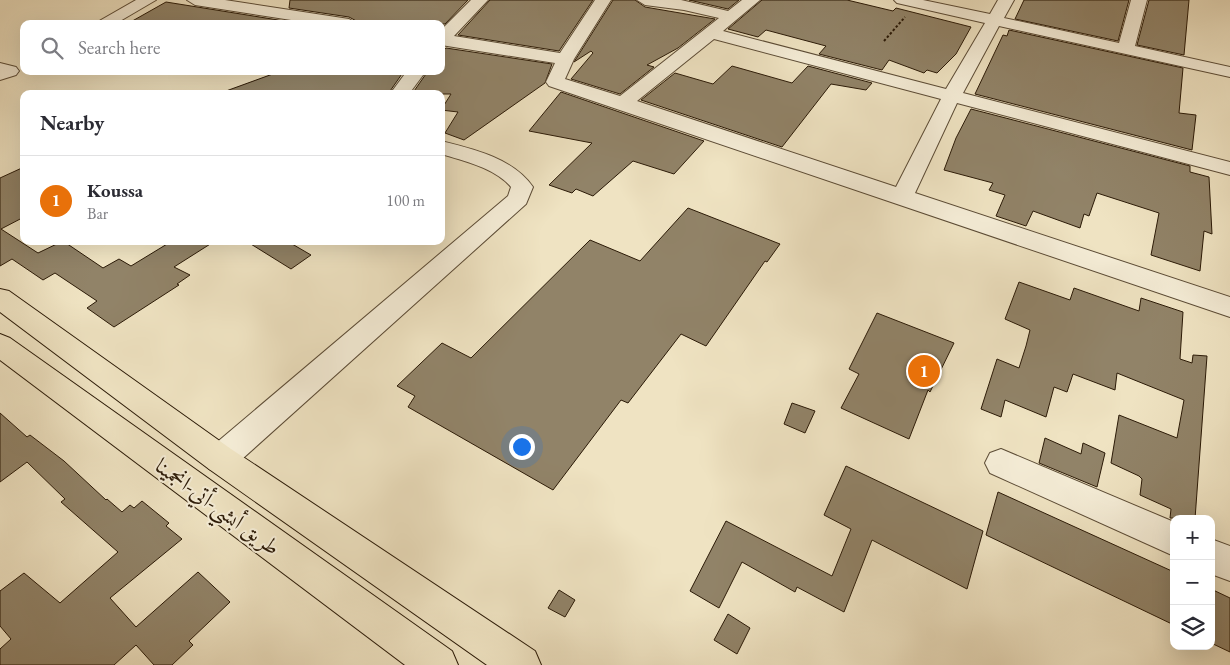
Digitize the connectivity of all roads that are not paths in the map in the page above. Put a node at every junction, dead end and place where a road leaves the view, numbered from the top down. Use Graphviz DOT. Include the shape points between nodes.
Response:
graph roads {
  1 [pos="148,0"];
  2 [pos="195,0"];
  3 [pos="294,0"];
  4 [pos="480,0"];
  5 [pos="603,0"];
  6 [pos="645,0"];
  7 [pos="752,0"];
  8 [pos="1006,0"];
  9 [pos="1139,0"];
  10 [pos="910,2"];
  11 [pos="275,12"];
  12 [pos="732,17"];
  13 [pos="110,20"];
  14 [pos="324,20"];
  15 [pos="994,20"];
  16 [pos="711,33"];
  17 [pos="445,36"];
  18 [pos="445,41"];
  19 [pos="1126,49"];
  20 [pos="565,59"];
  21 [pos="1230,72"];
  22 [pos="414,75"];
  23 [pos="402,90"];
  24 [pos="951,97"];
  25 [pos="623,103"];
  26 [pos="445,149"];
  27 [pos="1230,169"];
  28 [pos="902,198"];
  29 [pos="0,298"];
  30 [pos="1230,306"];
  31 [pos="0,345"];
  32 [pos="220,460"];
  33 [pos="1001,463"];
  34 [pos="1170,537"];
  35 [pos="1215,558"];
  36 [pos="1230,564"];
  37 [pos="438,665"];
  38 [pos="521,665"];
  1 -- 13 [label="street"];
  2 -- 11 [label="street"];
  3 -- 11 [label="street"];
  4 -- 17 [label="street"];
  5 -- 20 [label="street"];
  6 -- 12 [label="street" via="684,5"];
  7 -- 12 [label="street"];
  8 -- 15 [label="street"];
  9 -- 19 [label="street"];
  10 -- 15 [label="street"];
  11 -- 14 [label="street"];
  12 -- 16 [label="street"];
  15 -- 19 [label="street"];
  15 -- 24 [label="street"];
  16 -- 24 [label="street"];
  16 -- 25 [label="street"];
  18 -- 20 [label="street"];
  19 -- 21 [label="street"];
  20 -- 25 [label="street" via="556,82"];
  22 -- 23 [label="street"];
  24 -- 27 [label="street"];
  24 -- 28 [label="street"];
  25 -- 28 [label="street"];
  26 -- 32 [label="street" via="472,157 518,178 522,187 518,199"];
  28 -- 30 [label="street"];
  29 -- 32 [label="highway"];
  31 -- 37 [label="highway, طريق أبشي-أتي-انجمينا"];
  32 -- 38 [label="highway"];
  33 -- 34 [label="street"];
  35 -- 36 [label="street"];
}
